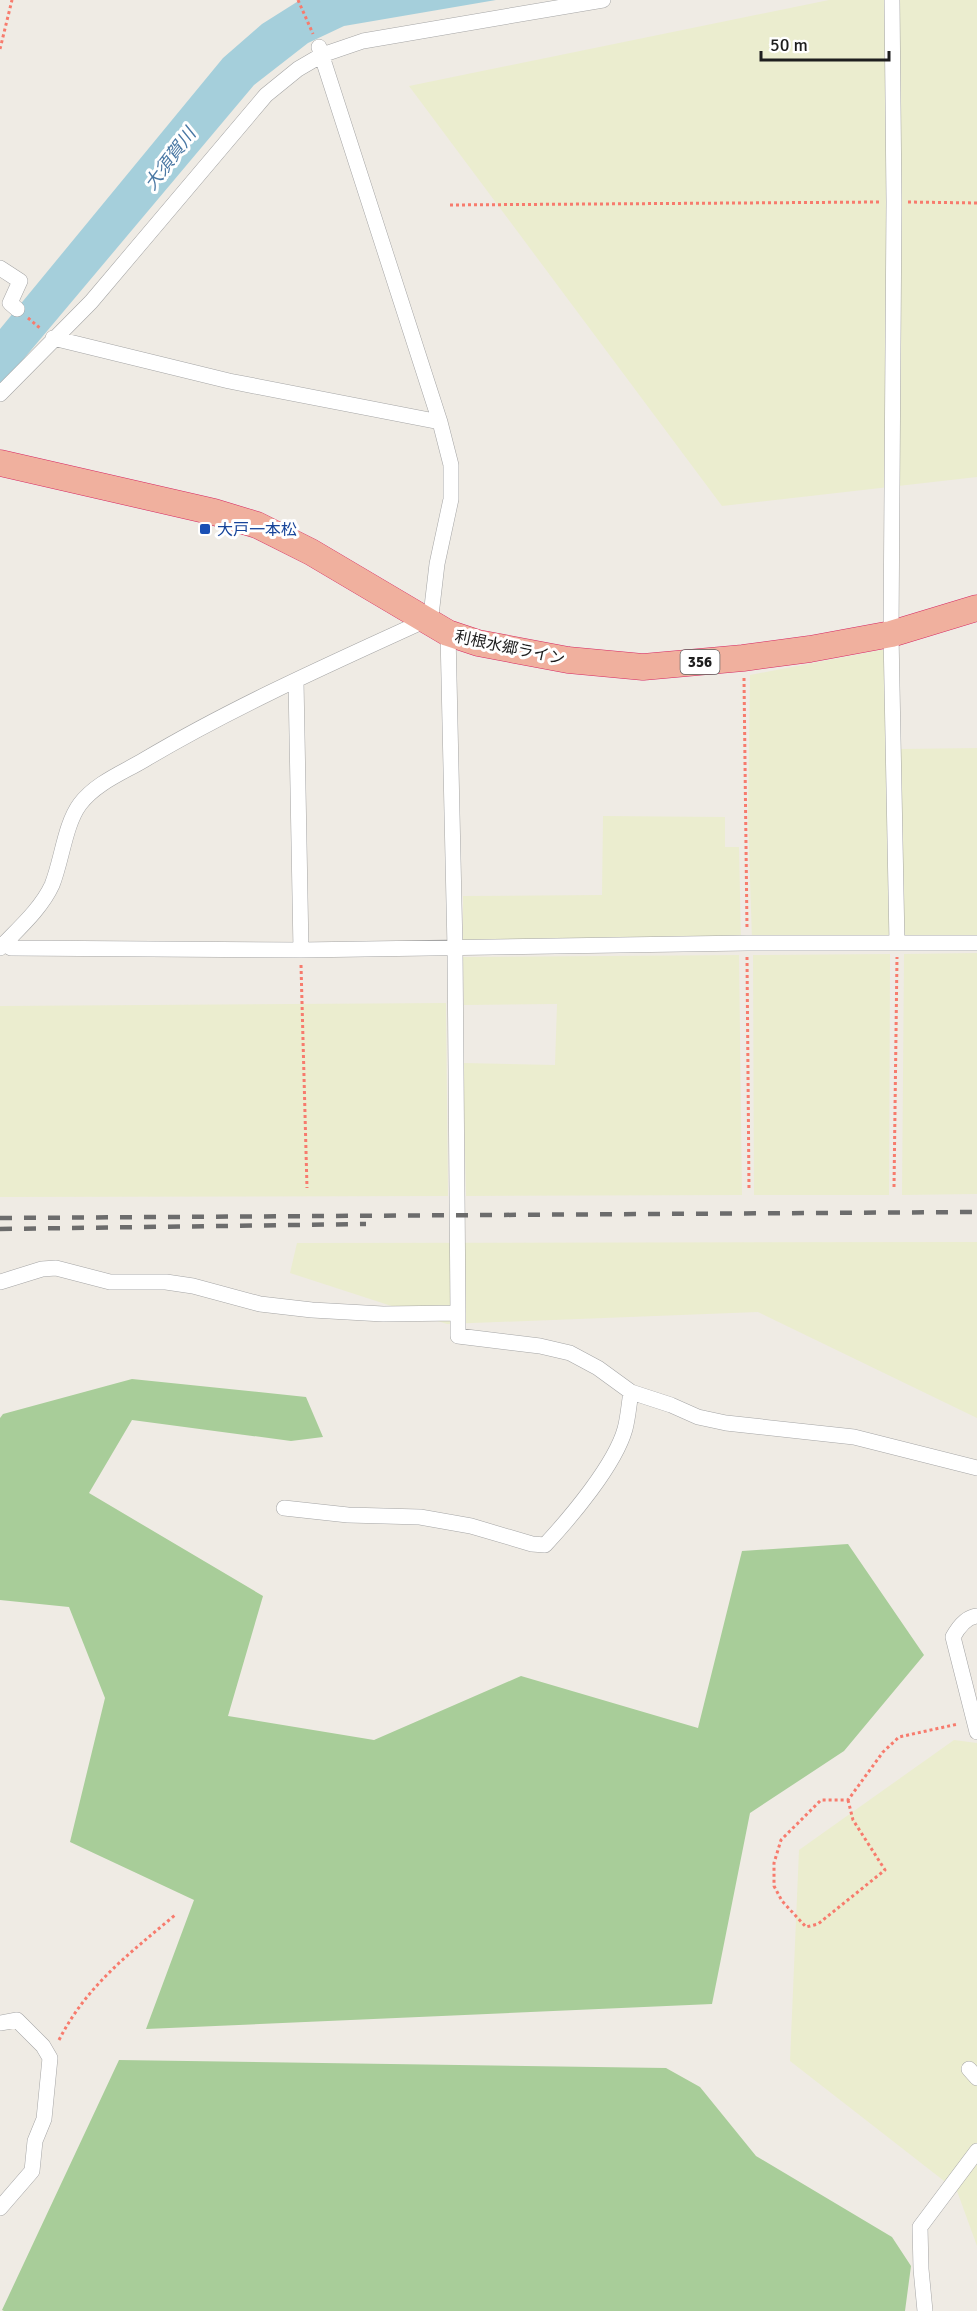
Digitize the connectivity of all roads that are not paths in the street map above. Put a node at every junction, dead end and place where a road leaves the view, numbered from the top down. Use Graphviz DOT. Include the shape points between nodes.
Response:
graph roads {
  1 [pos="603,0"];
  2 [pos="892,0"];
  3 [pos="321,51"];
  4 [pos="0,267"];
  5 [pos="17,309"];
  6 [pos="53,338"];
  7 [pos="0,394"];
  8 [pos="440,422"];
  9 [pos="0,463"];
  10 [pos="977,608"];
  11 [pos="434,626"];
  12 [pos="891,634"];
  13 [pos="296,681"];
  14 [pos="897,943"];
  15 [pos="977,943"];
  16 [pos="2,946"];
  17 [pos="455,948"];
  18 [pos="301,950"];
  19 [pos="0,1282"];
  20 [pos="458,1313"];
  21 [pos="631,1392"];
  22 [pos="977,1468"];
  23 [pos="284,1508"];
  24 [pos="977,1616"];
  25 [pos="976,1726"];
  26 [pos="0,2023"];
  27 [pos="977,2151"];
  28 [pos="0,2208"];
  29 [pos="926,2311"];
  1 -- 3 [label="street" via="389,35"];
  2 -- 12 [label="street"];
  3 -- 6 [label="street" via="266,95 98,294"];
  3 -- 8 [label="street"];
  4 -- 5 [label="street" via="20,281 10,303"];
  6 -- 7 [label="street"];
  6 -- 8 [label="street" via="229,381"];
  8 -- 11 [label="street" via="451,465 451,499 437,564"];
  9 -- 11 [label="highway, 利根水郷ライン / 356" via="257,525 311,552"];
  10 -- 12 [label="highway, 利根水郷ライン / 356"];
  11 -- 12 [label="highway, 利根水郷ライン / 356" via="478,643 534,655 643,667 743,658"];
  11 -- 13 [label="street"];
  11 -- 17 [label="street"];
  12 -- 14 [label="street"];
  13 -- 16 [label="street" via="175,742 93,790 73,816 51,885 38,907"];
  13 -- 18 [label="street"];
  14 -- 15 [label="street"];
  14 -- 17 [label="street"];
  16 -- 18 [label="street"];
  17 -- 18 [label="street"];
  17 -- 20 [label="street"];
  19 -- 20 [label="street" via="56,1268 110,1282 166,1282 260,1304 312,1310"];
  20 -- 21 [label="street" via="458,1336 570,1353"];
  21 -- 22 [label="street" via="698,1417 854,1437"];
  21 -- 23 [label="street" via="625,1430 616,1451 589,1493 546,1545 420,1517"];
  24 -- 25 [label="street" via="959,1627 953,1637"];
  26 -- 28 [label="street" via="18,2020 50,2058 44,2119 35,2141 32,2171"];
  27 -- 29 [label="street" via="920,2227"];
}
